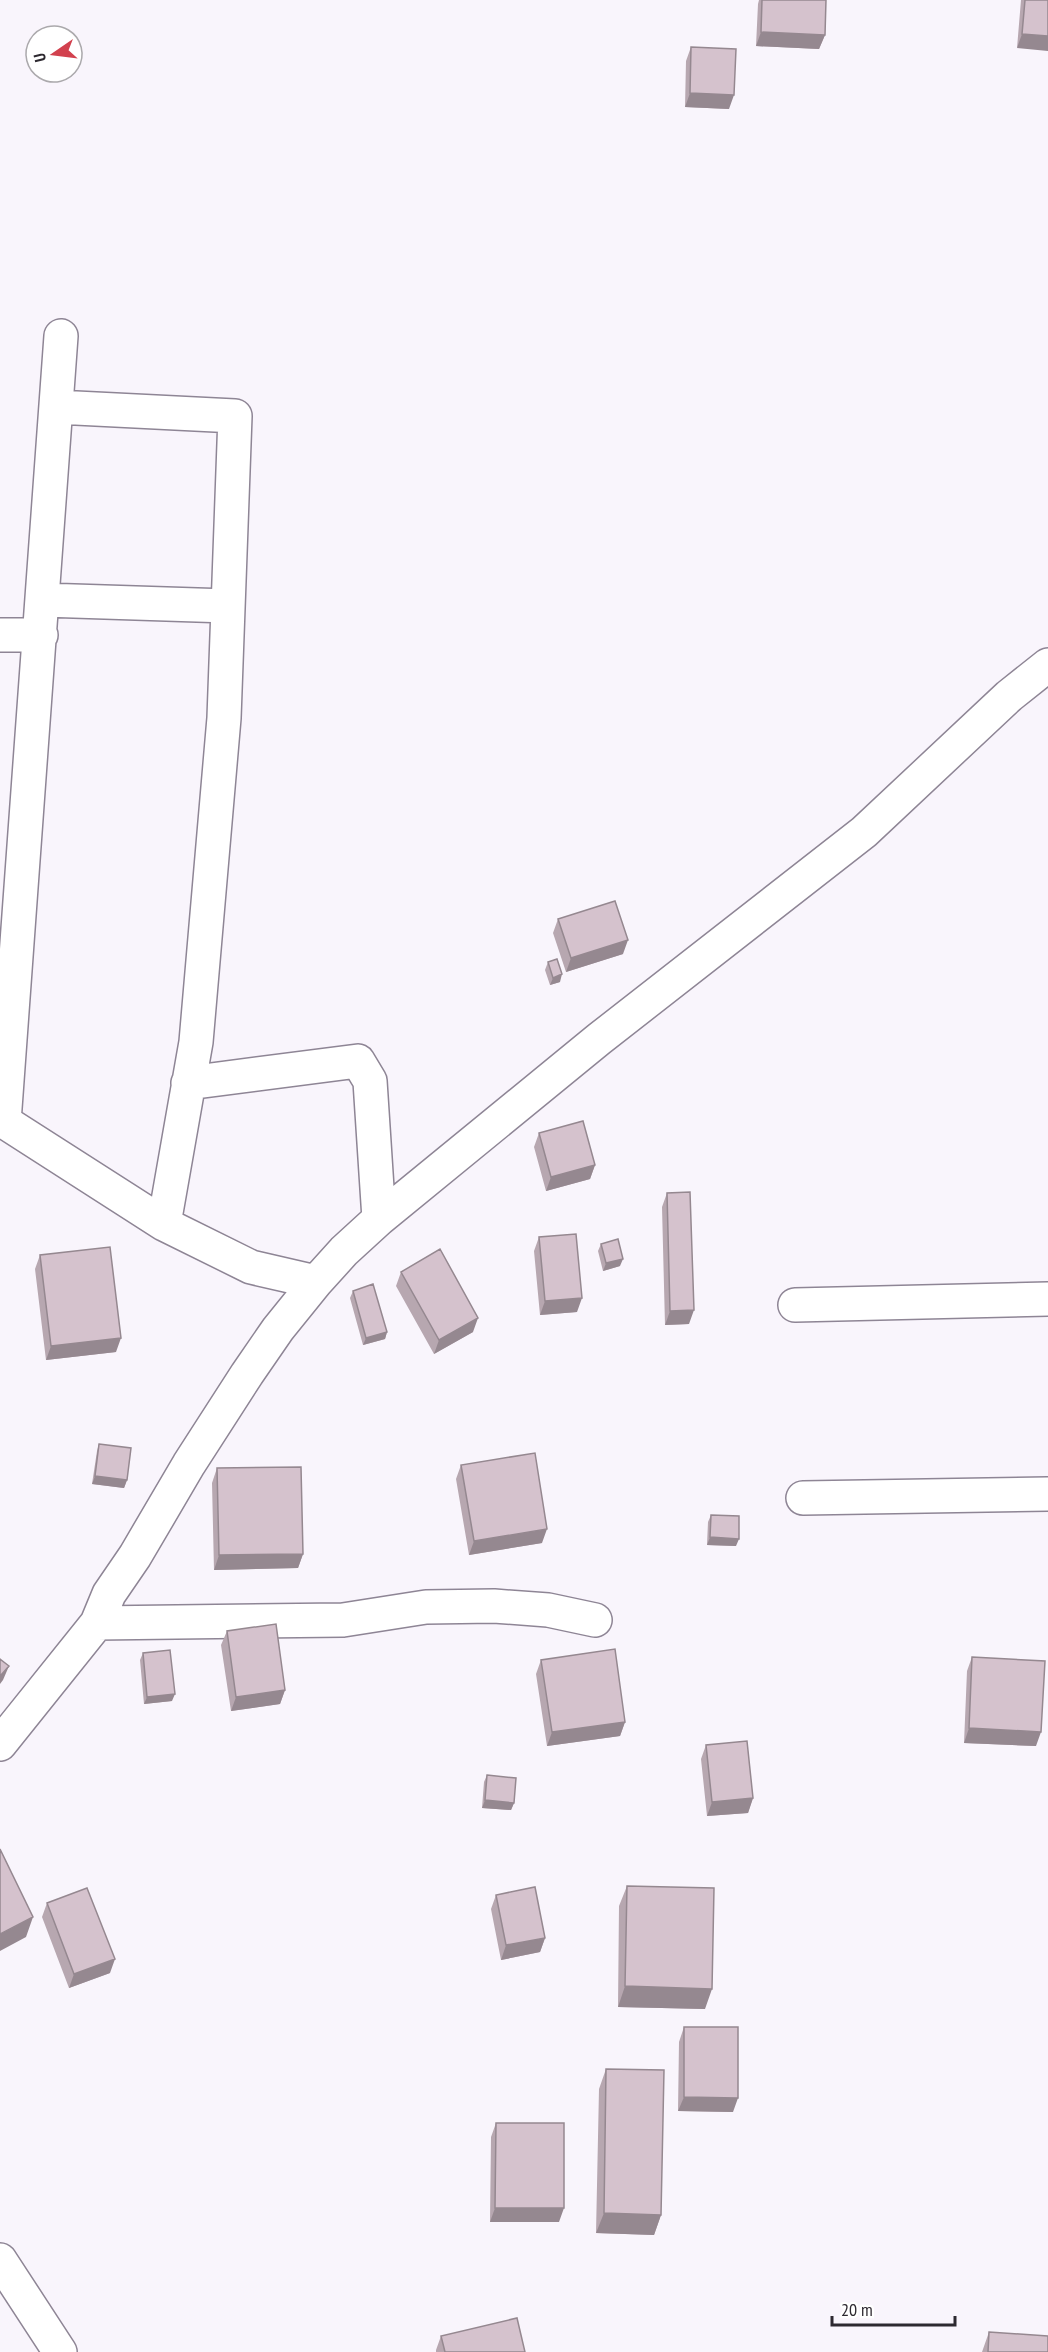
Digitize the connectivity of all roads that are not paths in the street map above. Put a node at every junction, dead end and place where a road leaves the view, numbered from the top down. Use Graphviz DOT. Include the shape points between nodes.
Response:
graph roads {
  1 [pos="61,336"];
  2 [pos="56,406"];
  3 [pos="43,600"];
  4 [pos="228,606"];
  5 [pos="0,634"];
  6 [pos="41,635"];
  7 [pos="1048,665"];
  8 [pos="188,1083"];
  9 [pos="2,1121"];
  10 [pos="379,1219"];
  11 [pos="164,1224"];
  12 [pos="316,1282"];
  13 [pos="1048,1299"];
  14 [pos="795,1305"];
  15 [pos="1048,1494"];
  16 [pos="803,1498"];
  17 [pos="594,1620"];
  18 [pos="97,1623"];
  19 [pos="0,1744"];
  20 [pos="0,2260"];
  21 [pos="60,2352"];
  1 -- 2 [label="street"];
  2 -- 3 [label="street"];
  2 -- 4 [label="street" via="235,416"];
  3 -- 4 [label="street"];
  3 -- 6 [label="street"];
  4 -- 8 [label="street" via="224,718"];
  5 -- 6 [label="street"];
  6 -- 9 [label="street"];
  7 -- 10 [label="street" via="1009,696 864,832 598,1039"];
  8 -- 10 [label="street" via="358,1061 370,1081"];
  8 -- 11 [label="street"];
  9 -- 11 [label="street"];
  10 -- 12 [label="street"];
  11 -- 12 [label="street" via="252,1267"];
  12 -- 18 [label="street" via="240,1384 109,1594"];
  13 -- 14 [label="street"];
  15 -- 16 [label="street"];
  17 -- 18 [label="street" via="548,1610 494,1606 426,1607 343,1620"];
  18 -- 19 [label="street"];
  20 -- 21 [label="street"];
}
